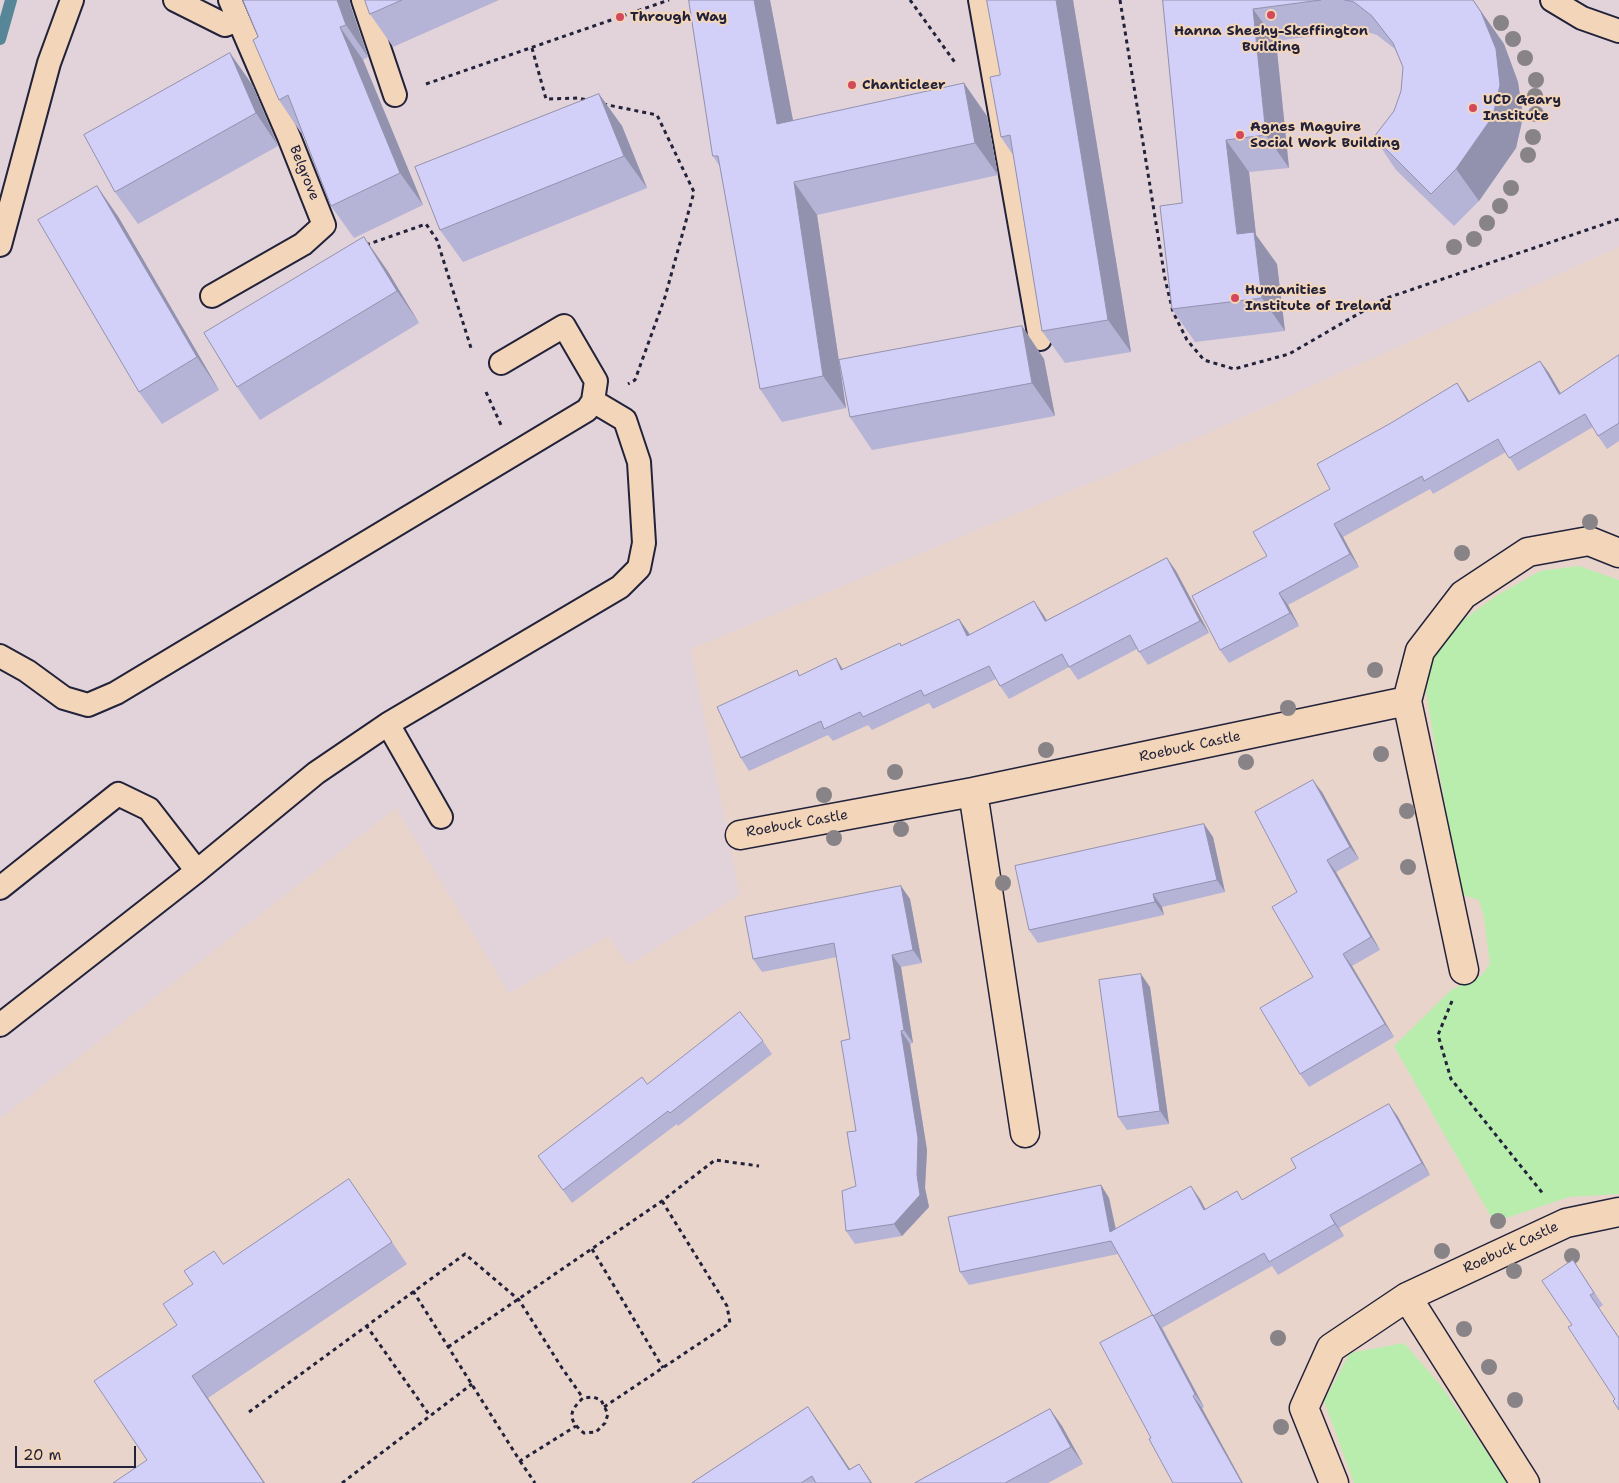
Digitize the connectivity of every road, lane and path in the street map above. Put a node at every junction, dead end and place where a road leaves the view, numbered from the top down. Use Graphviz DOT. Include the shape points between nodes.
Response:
graph roads {
  1 [pos="72,0"];
  2 [pos="175,0"];
  3 [pos="363,0"];
  4 [pos="669,0"];
  5 [pos="910,0"];
  6 [pos="980,0"];
  7 [pos="1120,0"];
  8 [pos="1552,0"];
  9 [pos="1585,9"];
  10 [pos="234,10"];
  11 [pos="1619,31"];
  12 [pos="532,48"];
  13 [pos="956,64"];
  14 [pos="394,95"];
  15 [pos="1619,219"];
  16 [pos="0,244"];
  17 [pos="362,247"];
  18 [pos="212,296"];
  19 [pos="1040,339"];
  20 [pos="473,355"];
  21 [pos="501,363"];
  22 [pos="482,383"];
  23 [pos="602,406"];
  24 [pos="513,453"];
  25 [pos="1619,553"];
  26 [pos="0,656"];
  27 [pos="1407,701"];
  28 [pos="388,724"];
  29 [pos="973,792"];
  30 [pos="441,818"];
  31 [pos="740,835"];
  32 [pos="197,871"];
  33 [pos="0,888"];
  34 [pos="1464,970"];
  35 [pos="0,1025"];
  36 [pos="1025,1133"];
  37 [pos="759,1166"];
  38 [pos="662,1201"];
  39 [pos="1619,1212"];
  40 [pos="1566,1223"];
  41 [pos="592,1249"];
  42 [pos="413,1291"];
  43 [pos="1407,1297"];
  44 [pos="519,1300"];
  45 [pos="366,1325"];
  46 [pos="448,1347"];
  47 [pos="663,1368"];
  48 [pos="472,1384"];
  49 [pos="583,1398"];
  50 [pos="604,1407"];
  51 [pos="249,1412"];
  52 [pos="430,1416"];
  53 [pos="576,1426"];
  54 [pos="520,1461"];
  55 [pos="342,1483"];
  56 [pos="535,1483"];
  57 [pos="1334,1483"];
  58 [pos="1525,1483"];
  1 -- 16 [label="lane" via="49,63"];
  2 -- 10 [label="lane" via="225,25"];
  3 -- 14 [label="lane"];
  4 -- 12 [label="path"];
  5 -- 13 [label="path"];
  6 -- 19 [label="lane"];
  7 -- 15 [label="path" via="1165,279 1173,312 1187,340 1204,360 1234,369 1289,354 1384,299"];
  8 -- 9 [label="lane"];
  9 -- 11 [label="lane"];
  10 -- 18 [label="lane, Belgrove" via="324,225 303,244"];
  12 -- 14 [label="path"];
  12 -- 23 [label="path" via="546,99 578,98 657,116 694,192 665,297 635,380"];
  17 -- 20 [label="path" via="426,224 437,240"];
  21 -- 23 [label="lane" via="564,326 596,381"];
  22 -- 24 [label="path"];
  23 -- 24 [label="lane" via="586,410"];
  23 -- 28 [label="lane" via="625,420 639,462 644,543 639,568 620,587"];
  24 -- 26 [label="lane" via="116,693 88,705 64,698"];
  25 -- 27 [label="street" via="1589,542 1528,552 1463,595 1420,651"];
  27 -- 29 [label="street, Roebuck Castle"];
  27 -- 34 [label="street"];
  28 -- 30 [label="lane"];
  28 -- 32 [label="lane" via="316,773"];
  29 -- 31 [label="street, Roebuck Castle"];
  29 -- 36 [label="street"];
  32 -- 33 [label="lane" via="149,809 118,794"];
  32 -- 35 [label="lane"];
  34 -- 40 [label="path" via="1438,1035 1451,1079"];
  37 -- 38 [label="path" via="715,1160"];
  38 -- 41 [label="path"];
  38 -- 47 [label="path" via="727,1306 730,1323"];
  39 -- 40 [label="street, Roebuck Castle"];
  40 -- 43 [label="street, Roebuck Castle"];
  41 -- 44 [label="path"];
  41 -- 47 [label="path"];
  42 -- 44 [label="path" via="465,1254"];
  42 -- 45 [label="path"];
  42 -- 46 [label="path"];
  43 -- 57 [label="street, Roebuck Castle" via="1331,1348 1304,1408"];
  43 -- 58 [label="street"];
  44 -- 46 [label="path"];
  44 -- 49 [label="path"];
  45 -- 51 [label="path"];
  45 -- 52 [label="path"];
  46 -- 48 [label="path"];
  47 -- 50 [label="path"];
  48 -- 52 [label="path"];
  48 -- 54 [label="path"];
  49 -- 50 [label="path" via="601,1400"];
  49 -- 53 [label="path" via="573,1407 572,1419"];
  50 -- 53 [label="path" via="608,1414 596,1432 584,1433"];
  52 -- 55 [label="path"];
  53 -- 54 [label="path"];
  54 -- 56 [label="path"];
}
